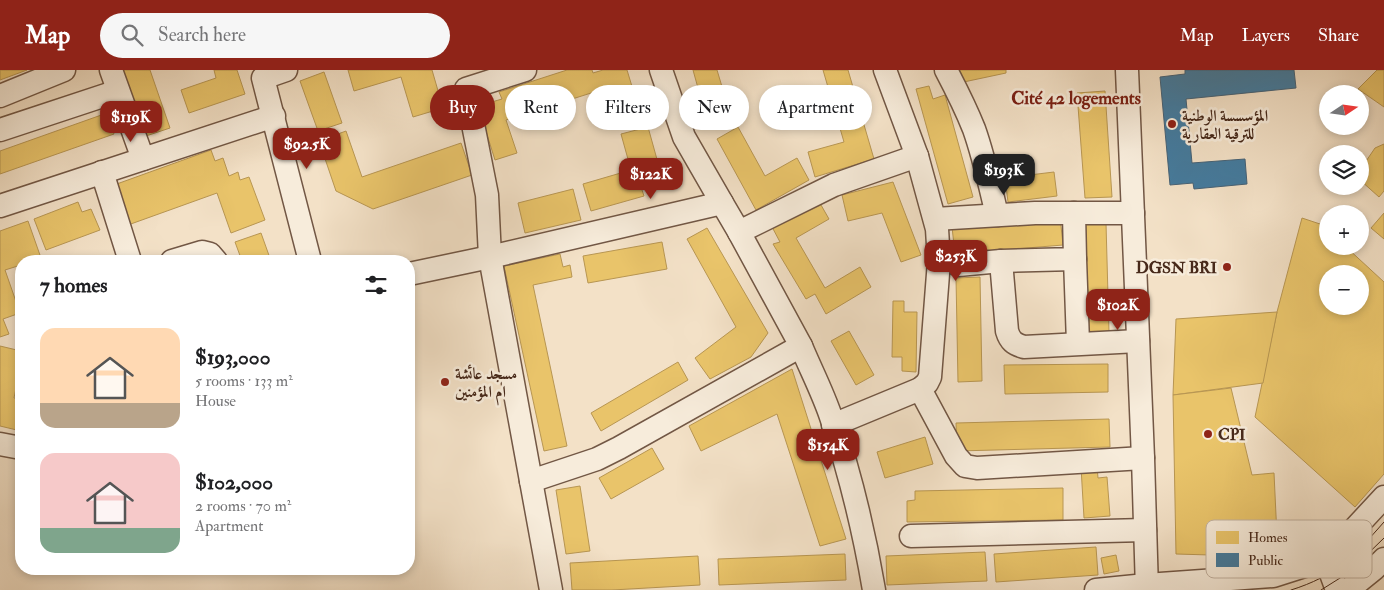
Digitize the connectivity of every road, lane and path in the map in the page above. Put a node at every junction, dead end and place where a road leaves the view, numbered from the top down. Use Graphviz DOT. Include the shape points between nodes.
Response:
graph roads {
  1 [pos="64,70"];
  2 [pos="111,70"];
  3 [pos="286,70"];
  4 [pos="525,70"];
  5 [pos="661,70"];
  6 [pos="885,70"];
  7 [pos="946,70"];
  8 [pos="1127,70"];
  9 [pos="262,74"];
  10 [pos="464,79"];
  11 [pos="118,91"];
  12 [pos="0,96"];
  13 [pos="274,116"];
  14 [pos="0,130"];
  15 [pos="917,156"];
  16 [pos="143,159"];
  17 [pos="102,172"];
  18 [pos="722,203"];
  19 [pos="0,206"];
  20 [pos="1074,213"];
  21 [pos="1133,213"];
  22 [pos="997,215"];
  23 [pos="935,219"];
  24 [pos="739,232"];
  25 [pos="128,255"];
  26 [pos="192,255"];
  27 [pos="211,255"];
  28 [pos="309,255"];
  29 [pos="490,257"];
  30 [pos="1075,259"];
  31 [pos="1002,261"];
  32 [pos="958,265"];
  33 [pos="415,273"];
  34 [pos="1138,341"];
  35 [pos="1078,344"];
  36 [pos="801,346"];
  37 [pos="920,389"];
  38 [pos="834,425"];
  39 [pos="0,444"];
  40 [pos="15,447"];
  41 [pos="1143,458"];
  42 [pos="531,481"];
  43 [pos="1384,497"];
  44 [pos="1363,520"];
  45 [pos="1146,530"];
  46 [pos="911,536"];
  47 [pos="1384,559"];
  48 [pos="1372,571"];
  49 [pos="1249,578"];
  50 [pos="1333,578"];
  51 [pos="1363,578"];
  52 [pos="1146,587"];
  53 [pos="551,590"];
  54 [pos="874,590"];
  55 [pos="1096,590"];
  56 [pos="1337,590"];
  57 [pos="1348,590"];
  1 -- 12 [label="street"];
  2 -- 11 [label="street"];
  3 -- 9 [label="street"];
  4 -- 10 [label="street"];
  5 -- 18 [label="street" via="684,137"];
  6 -- 15 [label="street"];
  7 -- 22 [label="street" via="974,129"];
  8 -- 21 [label="street"];
  9 -- 13 [label="street"];
  10 -- 29 [label="street" via="487,195"];
  11 -- 14 [label="street"];
  11 -- 16 [label="street"];
  13 -- 16 [label="street"];
  13 -- 28 [label="street"];
  15 -- 23 [label="street"];
  15 -- 24 [label="street" via="834,185"];
  16 -- 17 [label="street"];
  17 -- 19 [label="street"];
  17 -- 25 [label="street"];
  18 -- 24 [label="street"];
  18 -- 29 [label="street"];
  20 -- 21 [label="street"];
  20 -- 22 [label="street"];
  20 -- 30 [label="street"];
  21 -- 34 [label="street"];
  22 -- 23 [label="street"];
  23 -- 37 [label="street" via="939,261 930,377"];
  24 -- 36 [label="street"];
  26 -- 27 [label="street" via="202,252"];
  29 -- 33 [label="street"];
  29 -- 42 [label="street"];
  30 -- 31 [label="street"];
  30 -- 35 [label="street"];
  31 -- 32 [label="street"];
  31 -- 35 [label="street" via="1005,325 1012,342 1024,347"];
  34 -- 35 [label="street"];
  34 -- 41 [label="street"];
  36 -- 38 [label="street"];
  36 -- 42 [label="street" via="619,448 597,459"];
  37 -- 38 [label="street"];
  37 -- 41 [label="street" via="956,456 968,467"];
  38 -- 54 [label="street" via="859,515"];
  39 -- 40 [label="street"];
  41 -- 45 [label="street"];
  42 -- 53 [label="street"];
  43 -- 44 [label="street"];
  45 -- 46 [label="street"];
  45 -- 52 [label="street"];
  47 -- 48 [label="street"];
  49 -- 52 [label="street"];
  50 -- 56 [label="street"];
  51 -- 57 [label="street"];
  52 -- 55 [label="street"];
}
